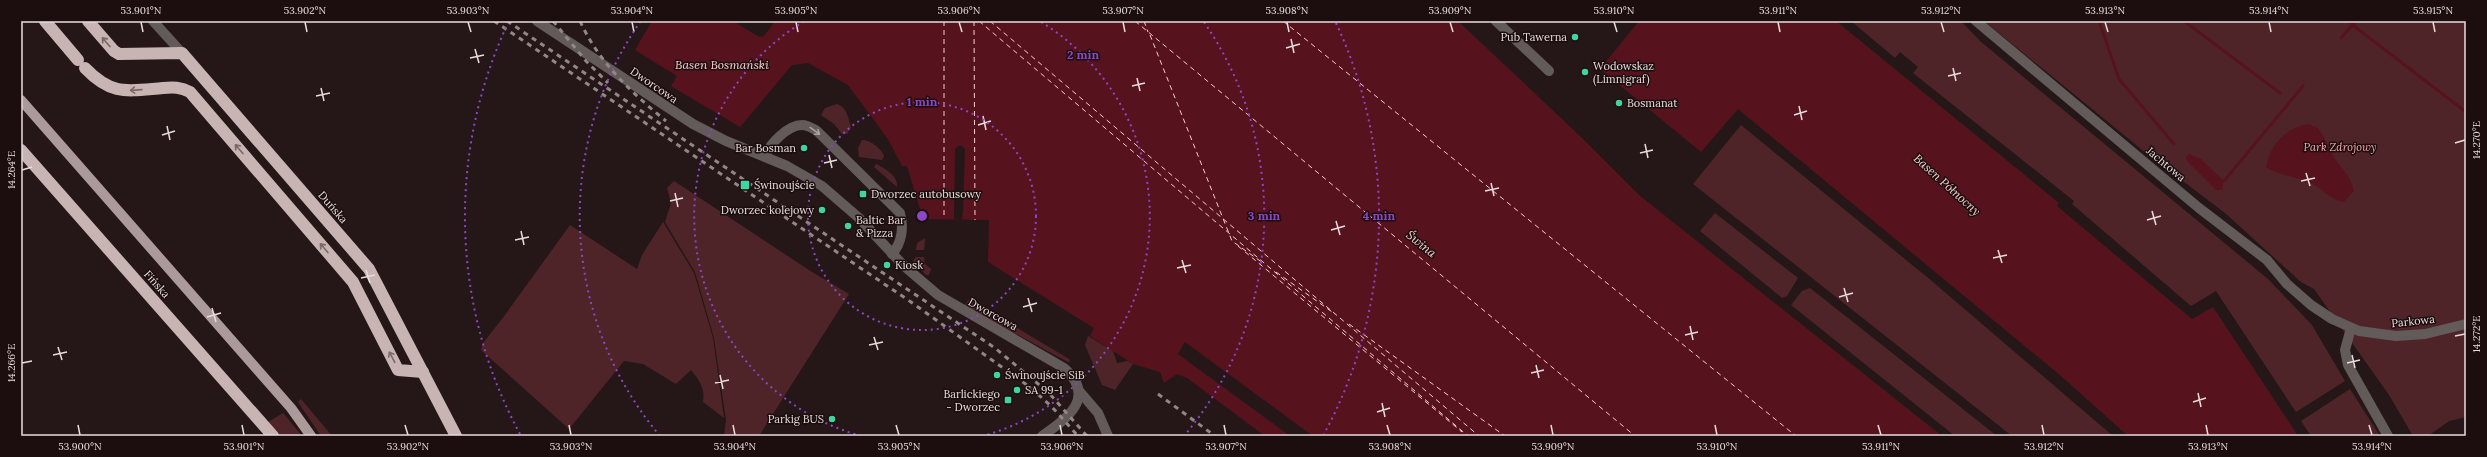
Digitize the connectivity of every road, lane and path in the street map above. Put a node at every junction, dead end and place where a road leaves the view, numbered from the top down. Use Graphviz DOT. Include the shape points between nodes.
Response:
graph roads {
  1 [pos="45,21"];
  2 [pos="88,21"];
  3 [pos="153,21"];
  4 [pos="536,21"];
  5 [pos="1496,21"];
  6 [pos="1976,21"];
  7 [pos="182,54"];
  8 [pos="1548,72"];
  9 [pos="21,100"];
  10 [pos="21,150"];
  11 [pos="765,157"];
  12 [pos="892,254"];
  13 [pos="2340,323"];
  14 [pos="2466,324"];
  15 [pos="2351,328"];
  16 [pos="423,372"];
  17 [pos="1080,392"];
  18 [pos="272,436"];
  19 [pos="311,436"];
  20 [pos="456,436"];
  21 [pos="1042,436"];
  22 [pos="1108,436"];
  23 [pos="2388,436"];
  16 -- 1 [label="highway, one-way" via="398,370 353,282 190,92 177,87 120,92 99,82"];
  7 -- 2 [label="highway, one-way" via="120,54 114,51"];
  3 -- 7 [label="street, Duńska"];
  4 -- 11 [label="street, Dworcowa" via="693,124"];
  5 -- 8 [label="street"];
  6 -- 13 [label="street, Jachtowa" via="2204,212 2267,260 2287,284 2311,305"];
  7 -- 16 [label="highway, Duńska" via="369,270"];
  9 -- 19 [label="main road" via="291,408"];
  10 -- 18 [label="highway, Fińska"];
  11 -- 12 [label="street, Dworcowa" via="822,186 859,218"];
  11 -- 12 [label="street, one-way" via="774,143 797,126 807,125 817,131 900,213 903,228 897,249"];
  12 -- 17 [label="street, Dworcowa" via="926,286 959,309 1058,363 1071,374"];
  13 -- 15 [label="street, Parkowa"];
  14 -- 15 [label="street, Parkowa" via="2410,336 2376,334"];
  15 -- 23 [label="street" via="2345,350 2348,365"];
  16 -- 20 [label="highway, Duńska"];
  17 -- 21 [label="street" via="1069,414"];
  17 -- 22 [label="street, Dworcowa" via="1098,413"];
}
